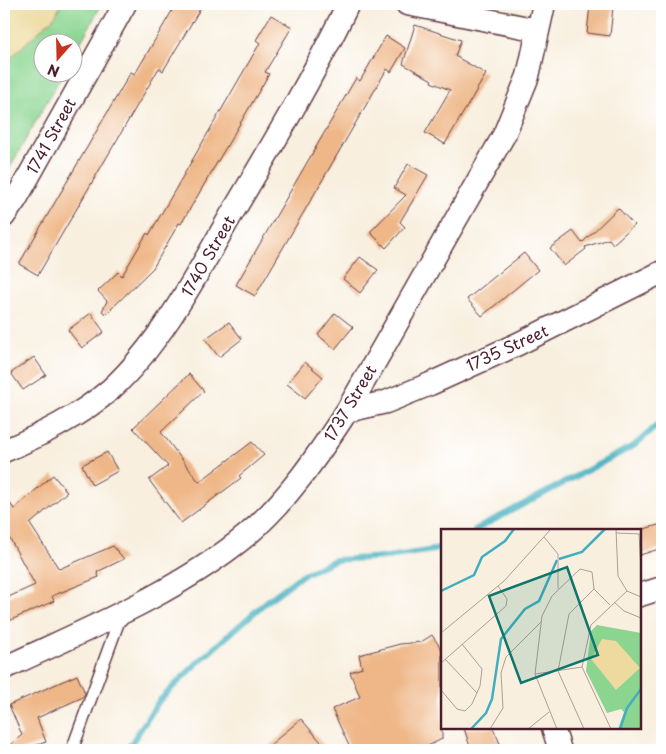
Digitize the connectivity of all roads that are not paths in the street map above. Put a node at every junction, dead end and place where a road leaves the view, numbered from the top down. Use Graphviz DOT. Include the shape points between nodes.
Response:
graph roads {
  1 [pos="125,4"];
  2 [pos="348,4"];
  3 [pos="408,4"];
  4 [pos="544,4"];
  5 [pos="538,30"];
  6 [pos="4,216"];
  7 [pos="662,272"];
  8 [pos="347,411"];
  9 [pos="4,451"];
  10 [pos="662,588"];
  11 [pos="641,596"];
  12 [pos="122,613"];
  13 [pos="4,668"];
  14 [pos="553,729"];
  15 [pos="72,750"];
  16 [pos="560,750"];
  1 -- 6 [label="street, 1741 Street"];
  2 -- 9 [label="street, 1740 Street" via="304,92 180,303 151,343 111,388 69,420"];
  3 -- 5 [label="street"];
  4 -- 5 [label="street, 1737 Street"];
  5 -- 8 [label="street, 1737 Street" via="528,76 504,135"];
  7 -- 8 [label="street, 1735 Street" via="430,384 386,402"];
  8 -- 12 [label="street, 1737 Street" via="288,494 247,534 192,574"];
  10 -- 11 [label="street"];
  12 -- 13 [label="street, 1737 Street"];
  12 -- 15 [label="lane"];
  14 -- 16 [label="street"];
}
